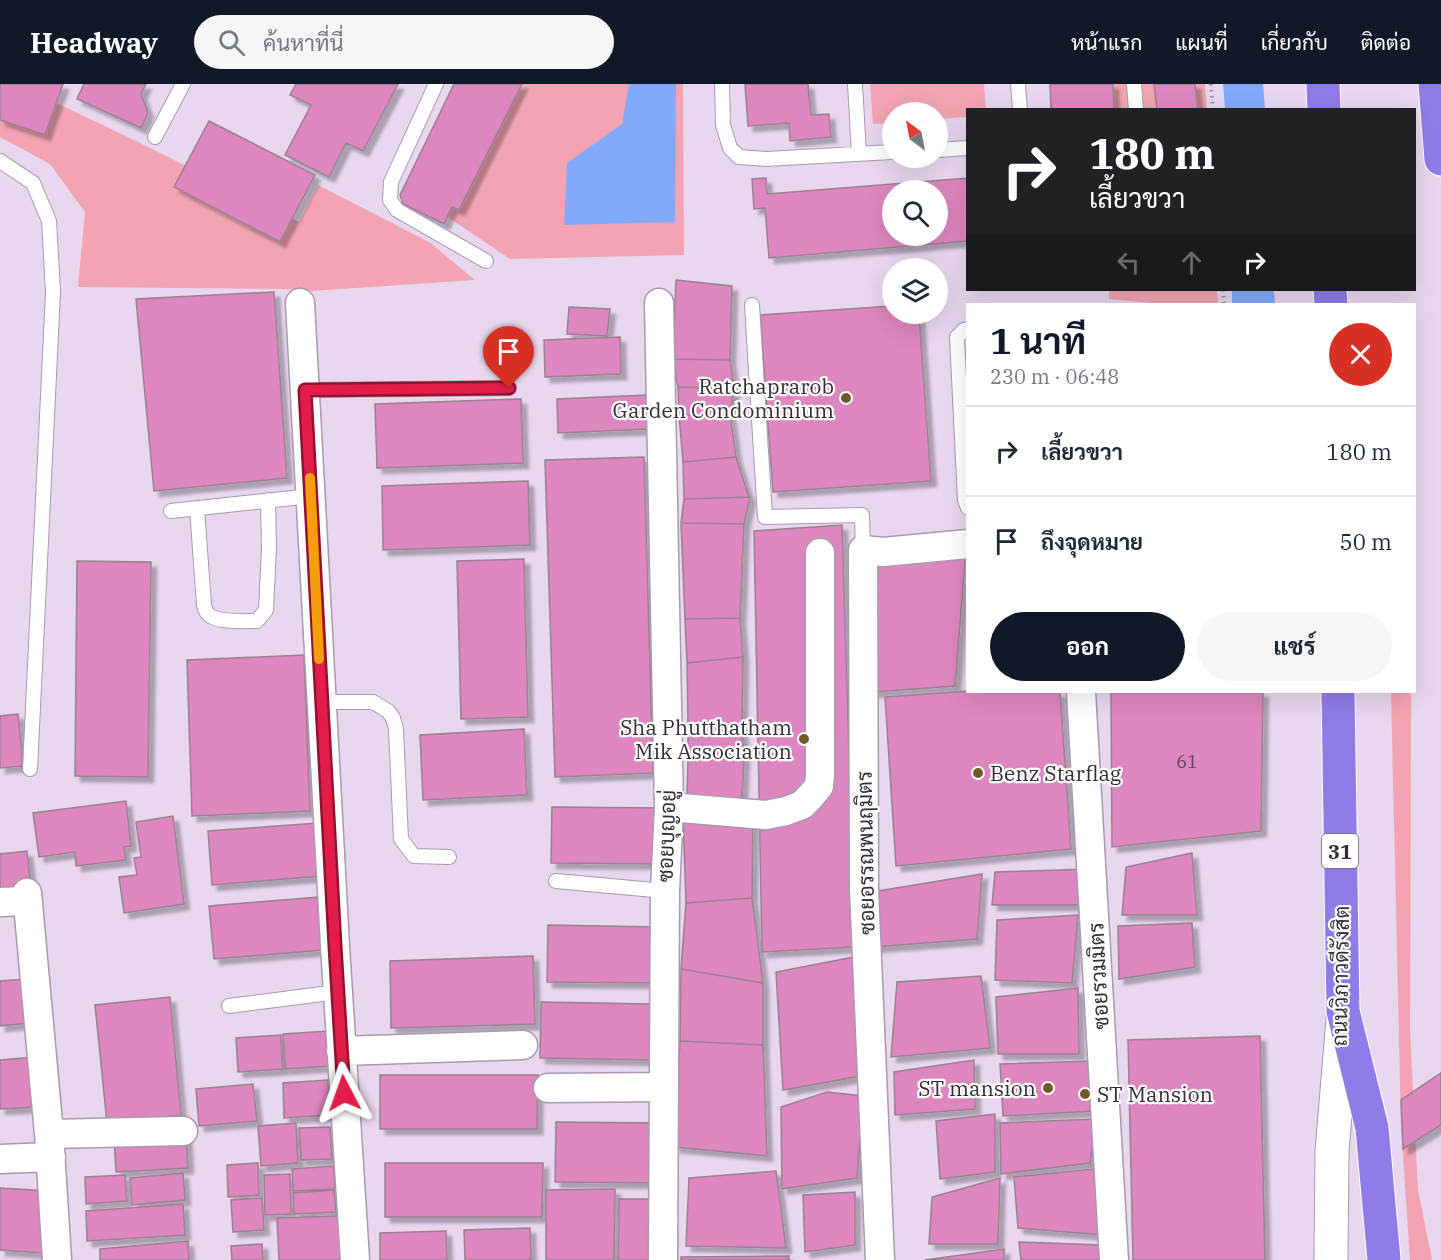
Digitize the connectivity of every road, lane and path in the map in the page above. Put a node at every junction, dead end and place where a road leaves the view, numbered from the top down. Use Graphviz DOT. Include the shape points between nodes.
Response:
graph roads {
  1 [pos="183,84"];
  2 [pos="436,84"];
  3 [pos="722,84"];
  4 [pos="855,84"];
  5 [pos="1018,84"];
  6 [pos="1134,84"];
  7 [pos="1211,84"];
  8 [pos="1323,84"];
  9 [pos="1435,84"];
  10 [pos="1020,108"];
  11 [pos="1136,108"];
  12 [pos="1213,108"];
  13 [pos="1324,108"];
  14 [pos="155,137"];
  15 [pos="966,148"];
  16 [pos="948,149"];
  17 [pos="882,153"];
  18 [pos="859,154"];
  19 [pos="1441,159"];
  20 [pos="0,160"];
  21 [pos="486,261"];
  22 [pos="300,303"];
  23 [pos="659,303"];
  24 [pos="752,305"];
  25 [pos="966,330"];
  26 [pos="509,388"];
  27 [pos="305,390"];
  28 [pos="311,496"];
  29 [pos="268,500"];
  30 [pos="966,503"];
  31 [pos="198,508"];
  32 [pos="171,512"];
  33 [pos="966,544"];
  34 [pos="863,550"];
  35 [pos="820,553"];
  36 [pos="1081,693"];
  37 [pos="1338,693"];
  38 [pos="322,702"];
  39 [pos="30,769"];
  40 [pos="669,807"];
  41 [pos="449,857"];
  42 [pos="556,881"];
  43 [pos="665,891"];
  44 [pos="18,899"];
  45 [pos="338,992"];
  46 [pos="229,1006"];
  47 [pos="1343,1011"];
  48 [pos="523,1045"];
  49 [pos="341,1051"];
  50 [pos="664,1087"];
  51 [pos="548,1088"];
  52 [pos="183,1131"];
  53 [pos="50,1145"];
  54 [pos="0,1159"];
  55 [pos="57,1260"];
  56 [pos="355,1260"];
  57 [pos="663,1260"];
  58 [pos="880,1260"];
  59 [pos="1114,1260"];
  60 [pos="1331,1260"];
  61 [pos="1384,1260"];
  1 -- 14 [label="lane"];
  2 -- 21 [label="lane" via="391,182 390,200 397,210"];
  3 -- 18 [label="lane" via="723,125 730,148 740,157"];
  4 -- 18 [label="lane"];
  5 -- 10 [label="lane"];
  6 -- 11 [label="lane"];
  7 -- 12 [label="path"];
  8 -- 13 [label="highway"];
  9 -- 19 [label="highway"];
  15 -- 16 [label="lane"];
  17 -- 18 [label="lane"];
  20 -- 39 [label="lane" via="33,183 49,221 53,292"];
  22 -- 27 [label="street"];
  23 -- 40 [label="street, ซอยบุญอยู่"];
  24 -- 34 [label="lane" via="765,517 862,515"];
  25 -- 30 [label="lane" via="957,337"];
  26 -- 27 [label="lane"];
  27 -- 28 [label="street"];
  28 -- 29 [label="lane"];
  28 -- 38 [label="street"];
  29 -- 31 [label="lane"];
  29 -- 31 [label="lane" via="266,610 257,621 219,620 207,614"];
  31 -- 32 [label="lane"];
  33 -- 34 [label="street" via="883,552"];
  34 -- 58 [label="street, ซอยอรรณพนฤมิตร" via="864,888"];
  35 -- 40 [label="street" via="819,786 802,805 766,815"];
  36 -- 59 [label="street, ซอยรวมมิตร"];
  37 -- 47 [label="highway, ถนนวิภาวดีรังสิต / 31"];
  38 -- 41 [label="lane" via="373,702 388,711 396,729 401,838 414,856"];
  38 -- 45 [label="street"];
  40 -- 43 [label="street, ซอยบุญอยู่"];
  42 -- 43 [label="lane"];
  43 -- 50 [label="street, ซอยบุญอยู่"];
  44 -- 53 [label="street"];
  45 -- 46 [label="lane"];
  45 -- 49 [label="street"];
  47 -- 60 [label="main road, ถนนวิภาวดีรังสิต / 31" via="1332,1151"];
  47 -- 61 [label="highway" via="1372,1128"];
  48 -- 49 [label="street"];
  49 -- 56 [label="street"];
  50 -- 51 [label="street"];
  50 -- 57 [label="street, ซอยบุญอยู่"];
  52 -- 53 [label="street"];
  53 -- 54 [label="street"];
  53 -- 55 [label="street"];
}
